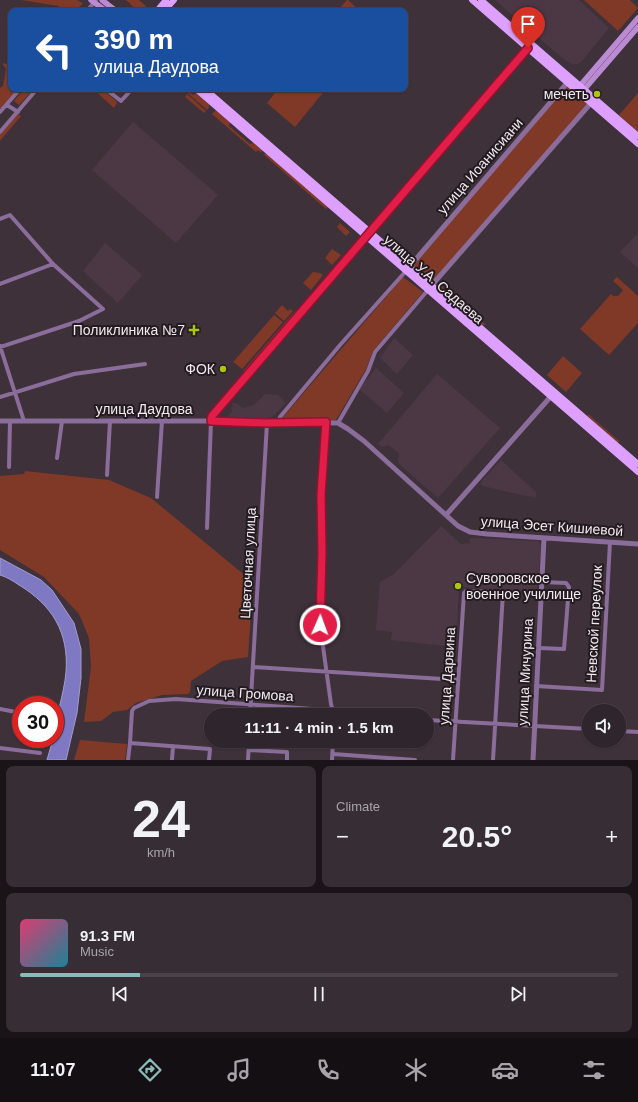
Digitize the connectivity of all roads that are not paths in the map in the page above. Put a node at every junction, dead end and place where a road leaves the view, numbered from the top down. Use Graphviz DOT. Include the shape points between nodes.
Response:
graph roads {
  1 [pos="102,0"];
  2 [pos="166,0"];
  3 [pos="174,0"];
  4 [pos="472,0"];
  5 [pos="481,0"];
  6 [pos="94,1"];
  7 [pos="102,8"];
  8 [pos="112,8"];
  9 [pos="159,8"];
  10 [pos="167,8"];
  11 [pos="638,18"];
  12 [pos="638,27"];
  13 [pos="530,46"];
  14 [pos="567,83"];
  15 [pos="580,90"];
  16 [pos="18,92"];
  17 [pos="35,92"];
  18 [pos="110,92"];
  19 [pos="129,92"];
  20 [pos="200,92"];
  21 [pos="209,92"];
  22 [pos="112,94"];
  23 [pos="591,103"];
  24 [pos="7,105"];
  25 [pos="0,112"];
  26 [pos="18,112"];
  27 [pos="0,132"];
  28 [pos="638,136"];
  29 [pos="638,144"];
  30 [pos="0,218"];
  31 [pos="368,234"];
  32 [pos="53,264"];
  33 [pos="408,268"];
  34 [pos="0,284"];
  35 [pos="430,288"];
  36 [pos="0,347"];
  37 [pos="145,364"];
  38 [pos="16,393"];
  39 [pos="553,394"];
  40 [pos="0,397"];
  41 [pos="0,421"];
  42 [pos="10,421"];
  43 [pos="24,421"];
  44 [pos="62,421"];
  45 [pos="110,421"];
  46 [pos="162,421"];
  47 [pos="211,421"];
  48 [pos="326,422"];
  49 [pos="266,423"];
  50 [pos="278,423"];
  51 [pos="338,423"];
  52 [pos="57,458"];
  53 [pos="638,464"];
  54 [pos="9,467"];
  55 [pos="638,472"];
  56 [pos="107,475"];
  57 [pos="157,497"];
  58 [pos="446,515"];
  59 [pos="207,528"];
  60 [pos="544,538"];
  61 [pos="610,542"];
  62 [pos="638,544"];
  63 [pos="542,582"];
  64 [pos="539,648"];
  65 [pos="253,667"];
  66 [pos="326,672"];
  67 [pos="458,680"];
  68 [pos="536,686"];
  69 [pos="250,705"];
  70 [pos="296,708"];
  71 [pos="333,708"];
  72 [pos="0,709"];
  73 [pos="12,711"];
  74 [pos="434,720"];
  75 [pos="455,721"];
  76 [pos="495,723"];
  77 [pos="534,725"];
  78 [pos="582,728"];
  79 [pos="626,731"];
  80 [pos="638,732"];
  81 [pos="130,743"];
  82 [pos="173,746"];
  83 [pos="0,748"];
  84 [pos="333,748"];
  85 [pos="248,750"];
  86 [pos="40,753"];
  87 [pos="333,754"];
  88 [pos="377,759"];
  89 [pos="128,760"];
  90 [pos="172,760"];
  91 [pos="209,760"];
  92 [pos="248,760"];
  93 [pos="287,760"];
  94 [pos="332,760"];
  95 [pos="415,760"];
  96 [pos="453,760"];
  97 [pos="493,760"];
  98 [pos="533,760"];
  1 -- 8 [label="main road"];
  2 -- 9 [label="main road"];
  3 -- 10 [label="main road"];
  4 -- 13 [label="main road"];
  5 -- 13 [label="main road"];
  6 -- 7 [label="main road"];
  11 -- 15 [label="main road"];
  12 -- 15 [label="main road"];
  13 -- 14 [label="main road"];
  13 -- 15 [label="main road"];
  13 -- 31 [label="street"];
  14 -- 15 [label="main road"];
  14 -- 33 [label="street, улица Иоанисиани"];
  15 -- 23 [label="main road"];
  15 -- 28 [label="main road"];
  16 -- 24 [label="street"];
  17 -- 26 [label="street"];
  18 -- 22 [label="street"];
  19 -- 22 [label="street" via="121,101"];
  20 -- 31 [label="main road, улица У.А. Садаева"];
  21 -- 31 [label="main road, улица У.А. Садаева"];
  23 -- 29 [label="main road"];
  23 -- 35 [label="street"];
  24 -- 25 [label="street"];
  24 -- 26 [label="street"];
  26 -- 27 [label="street"];
  30 -- 32 [label="street" via="10,215"];
  31 -- 33 [label="main road, улица У.А. Садаева"];
  31 -- 47 [label="street" via="214,412"];
  32 -- 34 [label="street"];
  32 -- 36 [label="street" via="103,309 79,321"];
  33 -- 35 [label="main road, улица У.А. Садаева"];
  33 -- 50 [label="street, улица Иоанисиани" via="335,350 280,417"];
  35 -- 39 [label="main road, улица У.А. Садаева"];
  35 -- 51 [label="street" via="375,352 368,371"];
  36 -- 38 [label="street"];
  37 -- 38 [label="street" via="74,374"];
  38 -- 40 [label="street"];
  38 -- 43 [label="street"];
  39 -- 53 [label="main road, улица У.А. Садаева"];
  39 -- 55 [label="main road, улица У.А. Садаева"];
  39 -- 58 [label="street"];
  41 -- 42 [label="street, улица Даудова"];
  42 -- 43 [label="street, улица Даудова"];
  42 -- 54 [label="street"];
  43 -- 44 [label="street, улица Даудова"];
  44 -- 45 [label="street, улица Даудова"];
  44 -- 52 [label="street"];
  45 -- 46 [label="street, улица Даудова"];
  45 -- 56 [label="street"];
  46 -- 47 [label="street, улица Даудова"];
  46 -- 57 [label="street"];
  47 -- 49 [label="street, улица Даудова"];
  47 -- 59 [label="street"];
  48 -- 50 [label="street, улица Даудова"];
  48 -- 51 [label="street, улица Даудова"];
  48 -- 66 [label="street" via="321,495 320,625"];
  49 -- 50 [label="street, улица Даудова"];
  49 -- 65 [label="street, Цветочная улица"];
  51 -- 58 [label="street, улица Даудова" via="364,441"];
  58 -- 60 [label="street, улица Эсет Кишиевой" via="458,526 470,532"];
  60 -- 61 [label="street, улица Эсет Кишиевой"];
  60 -- 63 [label="street, улица Мичурина"];
  61 -- 62 [label="street, улица Эсет Кишиевой"];
  61 -- 68 [label="street, Невской переулок" via="602,690"];
  63 -- 64 [label="street, улица Мичурина"];
  63 -- 64 [label="street" via="566,583 569,587 564,649"];
  64 -- 68 [label="street, улица Мичурина"];
  65 -- 66 [label="street"];
  65 -- 69 [label="street, Цветочная улица"];
  66 -- 67 [label="street"];
  66 -- 71 [label="street"];
  67 -- 75 [label="street, улица Дарвина"];
  67 -- 76 [label="street, улица Дарвина" via="464,593 466,590 503,592"];
  68 -- 77 [label="street, улица Мичурина"];
  69 -- 70 [label="street, улица Громова"];
  69 -- 81 [label="street, улица Громова" via="176,699 149,702 132,711"];
  72 -- 73 [label="street"];
  74 -- 75 [label="street"];
  75 -- 76 [label="street"];
  75 -- 96 [label="street, улица Дарвина"];
  76 -- 77 [label="street"];
  76 -- 97 [label="street"];
  77 -- 78 [label="street"];
  77 -- 98 [label="street, улица Мичурина"];
  79 -- 80 [label="street"];
  81 -- 82 [label="street"];
  81 -- 89 [label="street"];
  82 -- 90 [label="street"];
  82 -- 91 [label="street" via="210,749"];
  83 -- 86 [label="street"];
  84 -- 87 [label="street"];
  85 -- 92 [label="street"];
  85 -- 93 [label="street" via="287,752"];
  87 -- 88 [label="street"];
  87 -- 94 [label="street"];
  88 -- 95 [label="street"];
}
